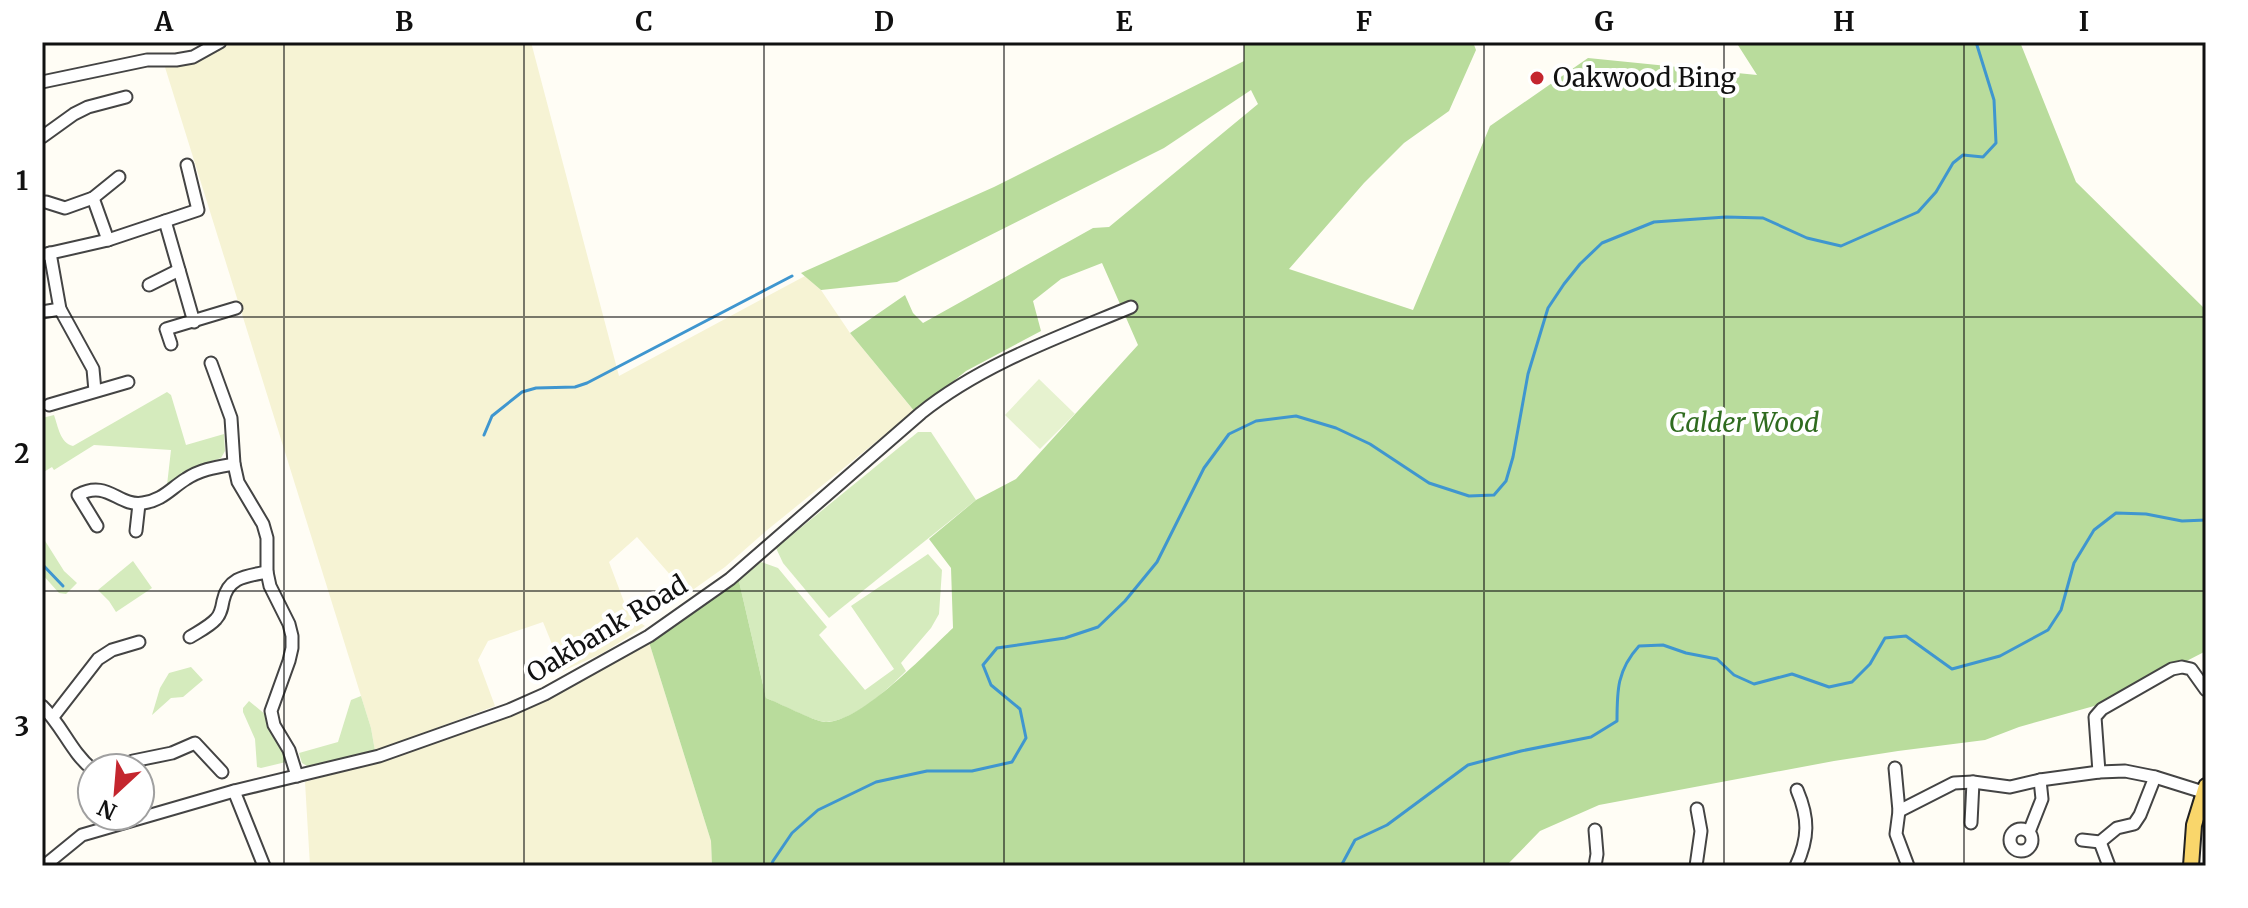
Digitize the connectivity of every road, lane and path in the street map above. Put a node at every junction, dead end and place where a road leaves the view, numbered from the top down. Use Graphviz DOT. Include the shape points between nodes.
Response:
graph roads {
  1 [pos="220,42"];
  2 [pos="42,82"];
  3 [pos="126,97"];
  4 [pos="42,137"];
  5 [pos="187,165"];
  6 [pos="119,177"];
  7 [pos="93,198"];
  8 [pos="46,202"];
  9 [pos="165,221"];
  10 [pos="108,240"];
  11 [pos="46,254"];
  12 [pos="179,270"];
  13 [pos="149,285"];
  14 [pos="1131,307"];
  15 [pos="236,308"];
  16 [pos="60,309"];
  17 [pos="42,312"];
  18 [pos="194,322"];
  19 [pos="171,344"];
  20 [pos="211,363"];
  21 [pos="128,382"];
  22 [pos="95,391"];
  23 [pos="49,405"];
  24 [pos="234,464"];
  25 [pos="139,504"];
  26 [pos="97,526"];
  27 [pos="136,531"];
  28 [pos="267,572"];
  29 [pos="190,637"];
  30 [pos="139,642"];
  31 [pos="2206,690"];
  32 [pos="42,706"];
  33 [pos="53,717"];
  34 [pos="76,752"];
  35 [pos="156,756"];
  36 [pos="1895,768"];
  37 [pos="222,772"];
  38 [pos="2099,772"];
  39 [pos="297,776"];
  40 [pos="2155,777"];
  41 [pos="2040,780"];
  42 [pos="1973,782"];
  43 [pos="2205,789"];
  44 [pos="1797,790"];
  45 [pos="234,791"];
  46 [pos="1697,809"];
  47 [pos="1899,811"];
  48 [pos="156,812"];
  49 [pos="1971,823"];
  50 [pos="91,832"];
  51 [pos="2029,832"];
  52 [pos="1592,837"];
  53 [pos="2082,840"];
  54 [pos="2100,842"];
  55 [pos="44,866"];
  56 [pos="264,866"];
  57 [pos="1595,866"];
  58 [pos="1696,866"];
  59 [pos="1796,866"];
  60 [pos="1908,866"];
  61 [pos="2109,866"];
  62 [pos="2191,866"];
  1 -- 2 [label="street" via="193,57 147,60"];
  3 -- 4 [label="street" via="88,107"];
  5 -- 9 [label="street" via="198,210"];
  6 -- 7 [label="street"];
  7 -- 8 [label="street" via="65,208"];
  7 -- 10 [label="street"];
  9 -- 10 [label="street"];
  9 -- 12 [label="street"];
  10 -- 11 [label="street"];
  11 -- 16 [label="street"];
  12 -- 13 [label="street"];
  12 -- 18 [label="street"];
  14 -- 39 [label="street, Oakbank Road" via="1027,351 944,397 730,579 649,636 509,710 379,756"];
  15 -- 18 [label="street"];
  16 -- 17 [label="street"];
  16 -- 22 [label="street" via="93,369"];
  18 -- 19 [label="street" via="166,329"];
  20 -- 24 [label="street" via="231,418"];
  21 -- 22 [label="street"];
  22 -- 23 [label="street"];
  24 -- 25 [label="street" via="201,471 160,499"];
  24 -- 28 [label="street" via="242,490 263,524"];
  25 -- 26 [label="street" via="101,489 85,491 78,495"];
  25 -- 27 [label="street"];
  28 -- 29 [label="street" via="231,583 217,618"];
  28 -- 39 [label="street" via="289,624 292,648 271,711"];
  30 -- 33 [label="street" via="98,659"];
  31 -- 38 [label="street" via="2191,669 2182,667 2102,709 2095,717"];
  32 -- 33 [label="street"];
  33 -- 34 [label="street"];
  35 -- 37 [label="street" via="195,743"];
  36 -- 47 [label="street"];
  38 -- 40 [label="street"];
  38 -- 41 [label="street"];
  39 -- 45 [label="street, Oakbank Road"];
  40 -- 43 [label="street"];
  40 -- 54 [label="street" via="2134,824 2117,828"];
  41 -- 42 [label="street" via="2010,787"];
  41 -- 51 [label="street" via="2042,799"];
  42 -- 47 [label="street" via="1954,783"];
  42 -- 49 [label="street"];
  43 -- 62 [label="main road" via="2194,825"];
  44 -- 59 [label="street" via="1807,829"];
  45 -- 48 [label="street, Oakbank Road"];
  45 -- 56 [label="street"];
  46 -- 58 [label="street" via="1701,831"];
  47 -- 60 [label="street" via="1896,834"];
  50 -- 55 [label="street, Oakbank Road"];
  52 -- 57 [label="street"];
  53 -- 54 [label="street"];
  54 -- 61 [label="street"];
}
